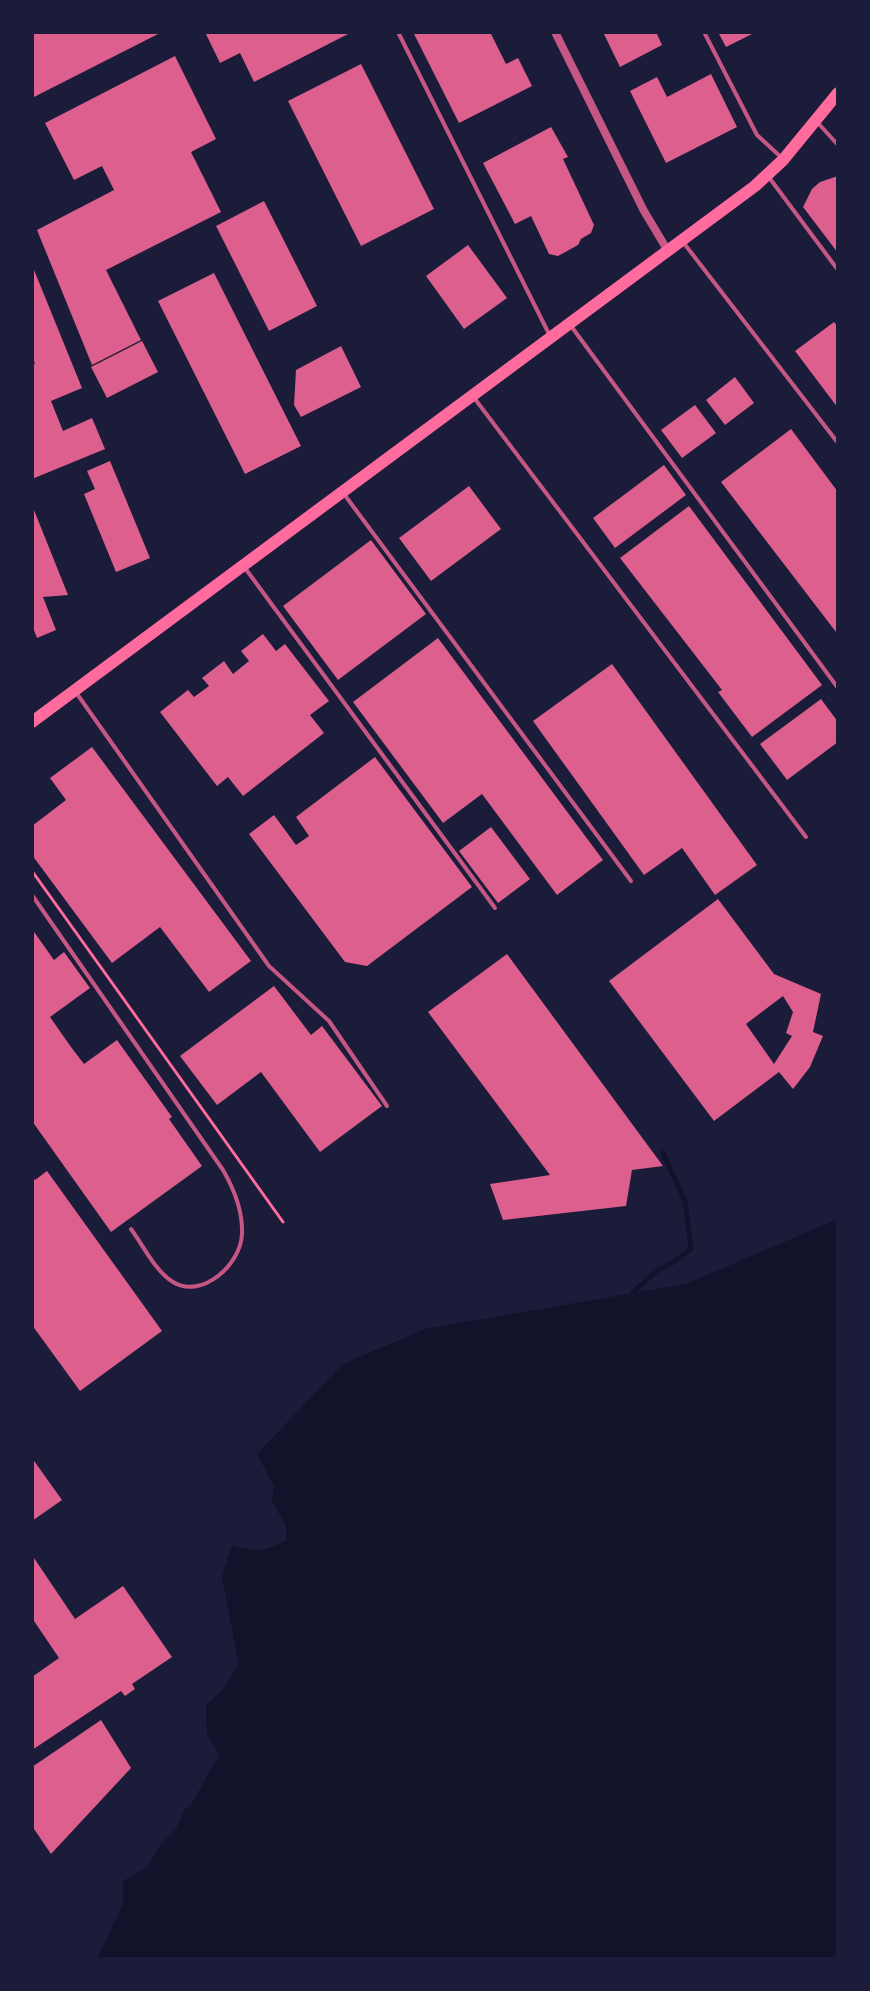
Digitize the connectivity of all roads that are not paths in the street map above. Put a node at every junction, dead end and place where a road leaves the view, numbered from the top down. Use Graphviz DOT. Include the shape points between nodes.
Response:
graph roads {
  1 [pos="398,32"];
  2 [pos="555,32"];
  3 [pos="704,32"];
  4 [pos="838,93"];
  5 [pos="816,120"];
  6 [pos="838,145"];
  7 [pos="783,160"];
  8 [pos="768,175"];
  9 [pos="682,240"];
  10 [pos="668,251"];
  11 [pos="838,270"];
  12 [pos="570,323"];
  13 [pos="551,337"];
  14 [pos="472,396"];
  15 [pos="838,443"];
  16 [pos="343,492"];
  17 [pos="243,566"];
  18 [pos="838,688"];
  19 [pos="75,690"];
  20 [pos="34,717"];
  21 [pos="806,837"];
  22 [pos="631,881"];
  23 [pos="32,895"];
  24 [pos="495,908"];
  25 [pos="387,1106"];
  26 [pos="131,1229"];
  1 -- 13 [label="lane"];
  2 -- 10 [label="street"];
  3 -- 7 [label="lane" via="757,135"];
  4 -- 5 [label="main road"];
  5 -- 6 [label="lane"];
  5 -- 7 [label="main road"];
  7 -- 8 [label="main road"];
  8 -- 9 [label="main road"];
  8 -- 11 [label="lane"];
  9 -- 10 [label="main road"];
  9 -- 15 [label="lane"];
  10 -- 12 [label="main road"];
  12 -- 13 [label="main road"];
  12 -- 18 [label="lane"];
  13 -- 14 [label="main road"];
  14 -- 16 [label="main road"];
  14 -- 21 [label="lane"];
  16 -- 17 [label="main road"];
  16 -- 22 [label="lane"];
  17 -- 19 [label="main road"];
  17 -- 24 [label="lane"];
  19 -- 20 [label="main road"];
  19 -- 25 [label="lane" via="269,966 329,1021"];
  23 -- 26 [label="lane" via="223,1170 233,1188 242,1235 230,1263 193,1287 164,1274"];
}
